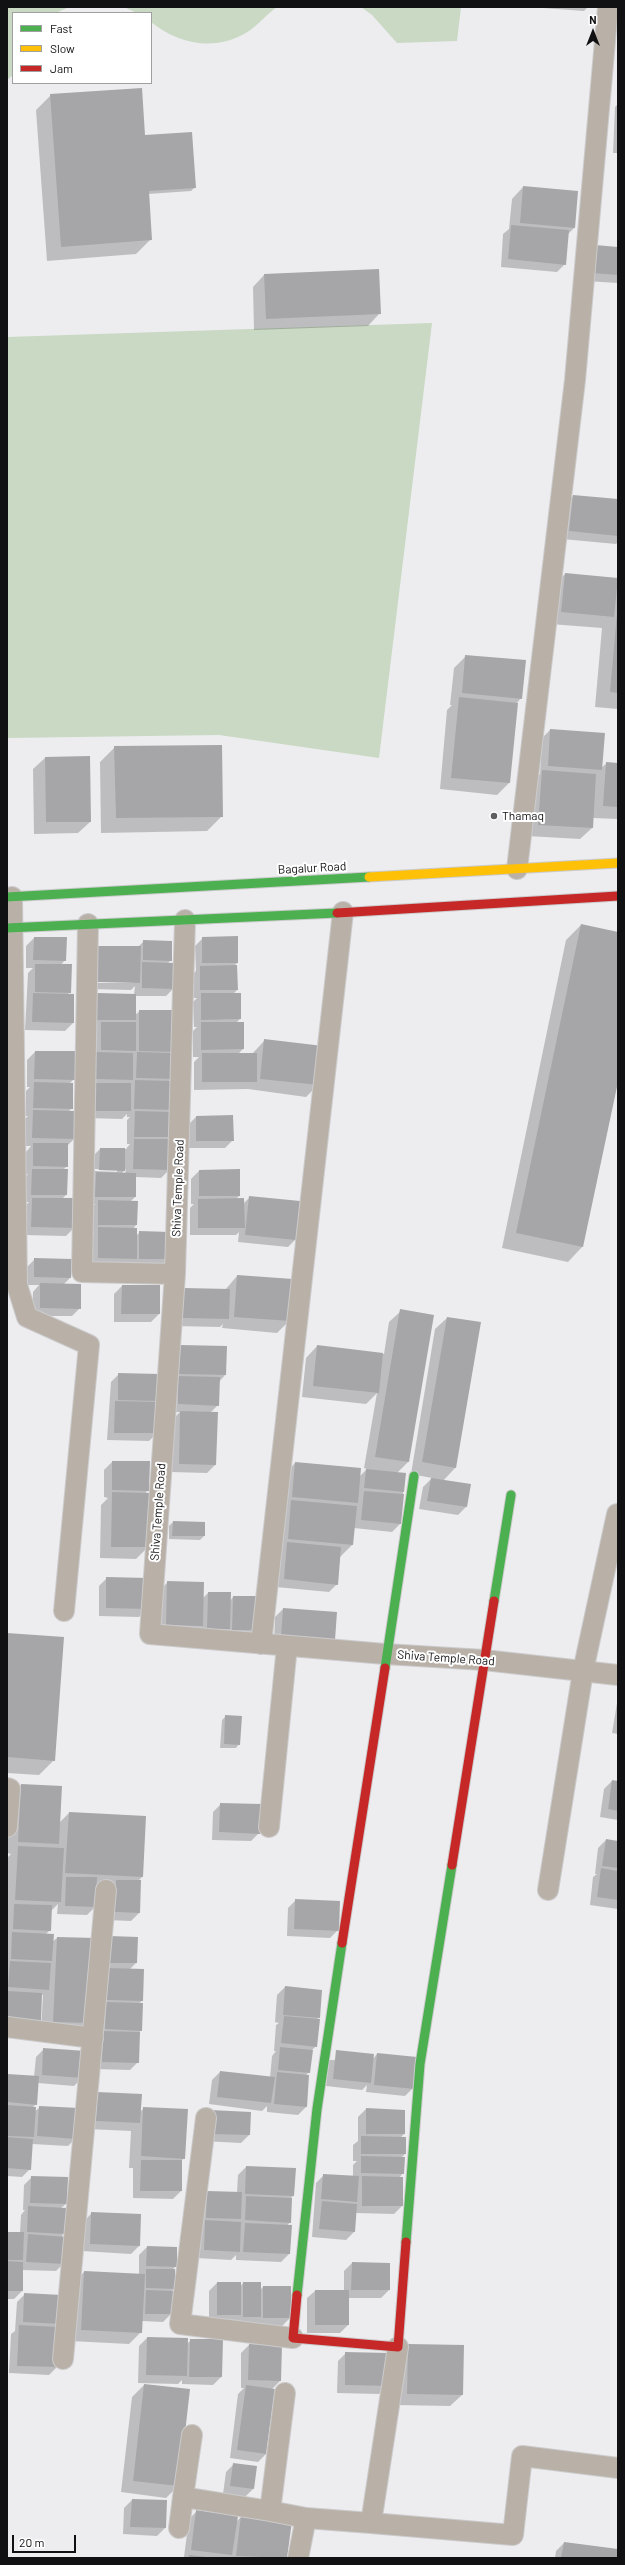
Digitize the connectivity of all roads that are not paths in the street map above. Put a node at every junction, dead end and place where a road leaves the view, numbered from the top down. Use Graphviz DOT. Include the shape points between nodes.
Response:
graph roads {
  1 [pos="608,7"];
  2 [pos="609,90"];
  3 [pos="618,863"];
  4 [pos="517,869"];
  5 [pos="618,896"];
  6 [pos="10,897"];
  7 [pos="343,912"];
  8 [pos="185,920"];
  9 [pos="88,924"];
  10 [pos="10,928"];
  11 [pos="176,1274"];
  12 [pos="414,1476"];
  13 [pos="511,1495"];
  14 [pos="617,1514"];
  15 [pos="64,1611"];
  16 [pos="261,1644"];
  17 [pos="287,1646"];
  18 [pos="385,1654"];
  19 [pos="484,1660"];
  20 [pos="583,1670"];
  21 [pos="618,1675"];
  22 [pos="7,1788"];
  23 [pos="7,1827"];
  24 [pos="269,1827"];
  25 [pos="106,1890"];
  26 [pos="548,1890"];
  27 [pos="7,2027"];
  28 [pos="93,2038"];
  29 [pos="206,2118"];
  30 [pos="293,2338"];
  31 [pos="398,2348"];
  32 [pos="63,2359"];
  33 [pos="285,2393"];
  34 [pos="192,2435"];
  35 [pos="618,2468"];
  36 [pos="183,2496"];
  37 [pos="270,2512"];
  38 [pos="306,2518"];
  39 [pos="371,2523"];
  40 [pos="179,2528"];
  41 [pos="298,2558"];
  1 -- 2 [label="street"];
  2 -- 4 [label="street"];
  3 -- 4 [label="street, Bagalur Road"];
  4 -- 6 [label="street, Bagalur Road"];
  5 -- 7 [label="street"];
  6 -- 10 [label="street"];
  7 -- 8 [label="street"];
  7 -- 16 [label="street"];
  8 -- 9 [label="street"];
  8 -- 11 [label="street, Shiva Temple Road"];
  9 -- 10 [label="street"];
  9 -- 11 [label="street" via="82,1272"];
  10 -- 15 [label="street" via="17,1285 27,1317 89,1345"];
  11 -- 16 [label="street, Shiva Temple Road" via="150,1634"];
  12 -- 18 [label="street"];
  13 -- 19 [label="street"];
  14 -- 20 [label="street"];
  16 -- 17 [label="street, Shiva Temple Road"];
  17 -- 18 [label="street, Shiva Temple Road"];
  17 -- 24 [label="street"];
  18 -- 19 [label="street, Shiva Temple Road"];
  18 -- 30 [label="street" via="317,2109"];
  19 -- 20 [label="street, Shiva Temple Road"];
  19 -- 31 [label="street" via="420,2064"];
  20 -- 21 [label="street, Shiva Temple Road"];
  20 -- 26 [label="street"];
  22 -- 23 [label="street" via="10,1789"];
  25 -- 28 [label="street"];
  27 -- 28 [label="street"];
  28 -- 32 [label="street"];
  29 -- 30 [label="street" via="180,2324"];
  30 -- 31 [label="street"];
  31 -- 39 [label="street"];
  33 -- 37 [label="street"];
  34 -- 36 [label="street"];
  35 -- 39 [label="street" via="522,2456 513,2535"];
  36 -- 37 [label="street"];
  36 -- 40 [label="street"];
  37 -- 38 [label="street"];
  38 -- 39 [label="street"];
  38 -- 41 [label="street"];
}
